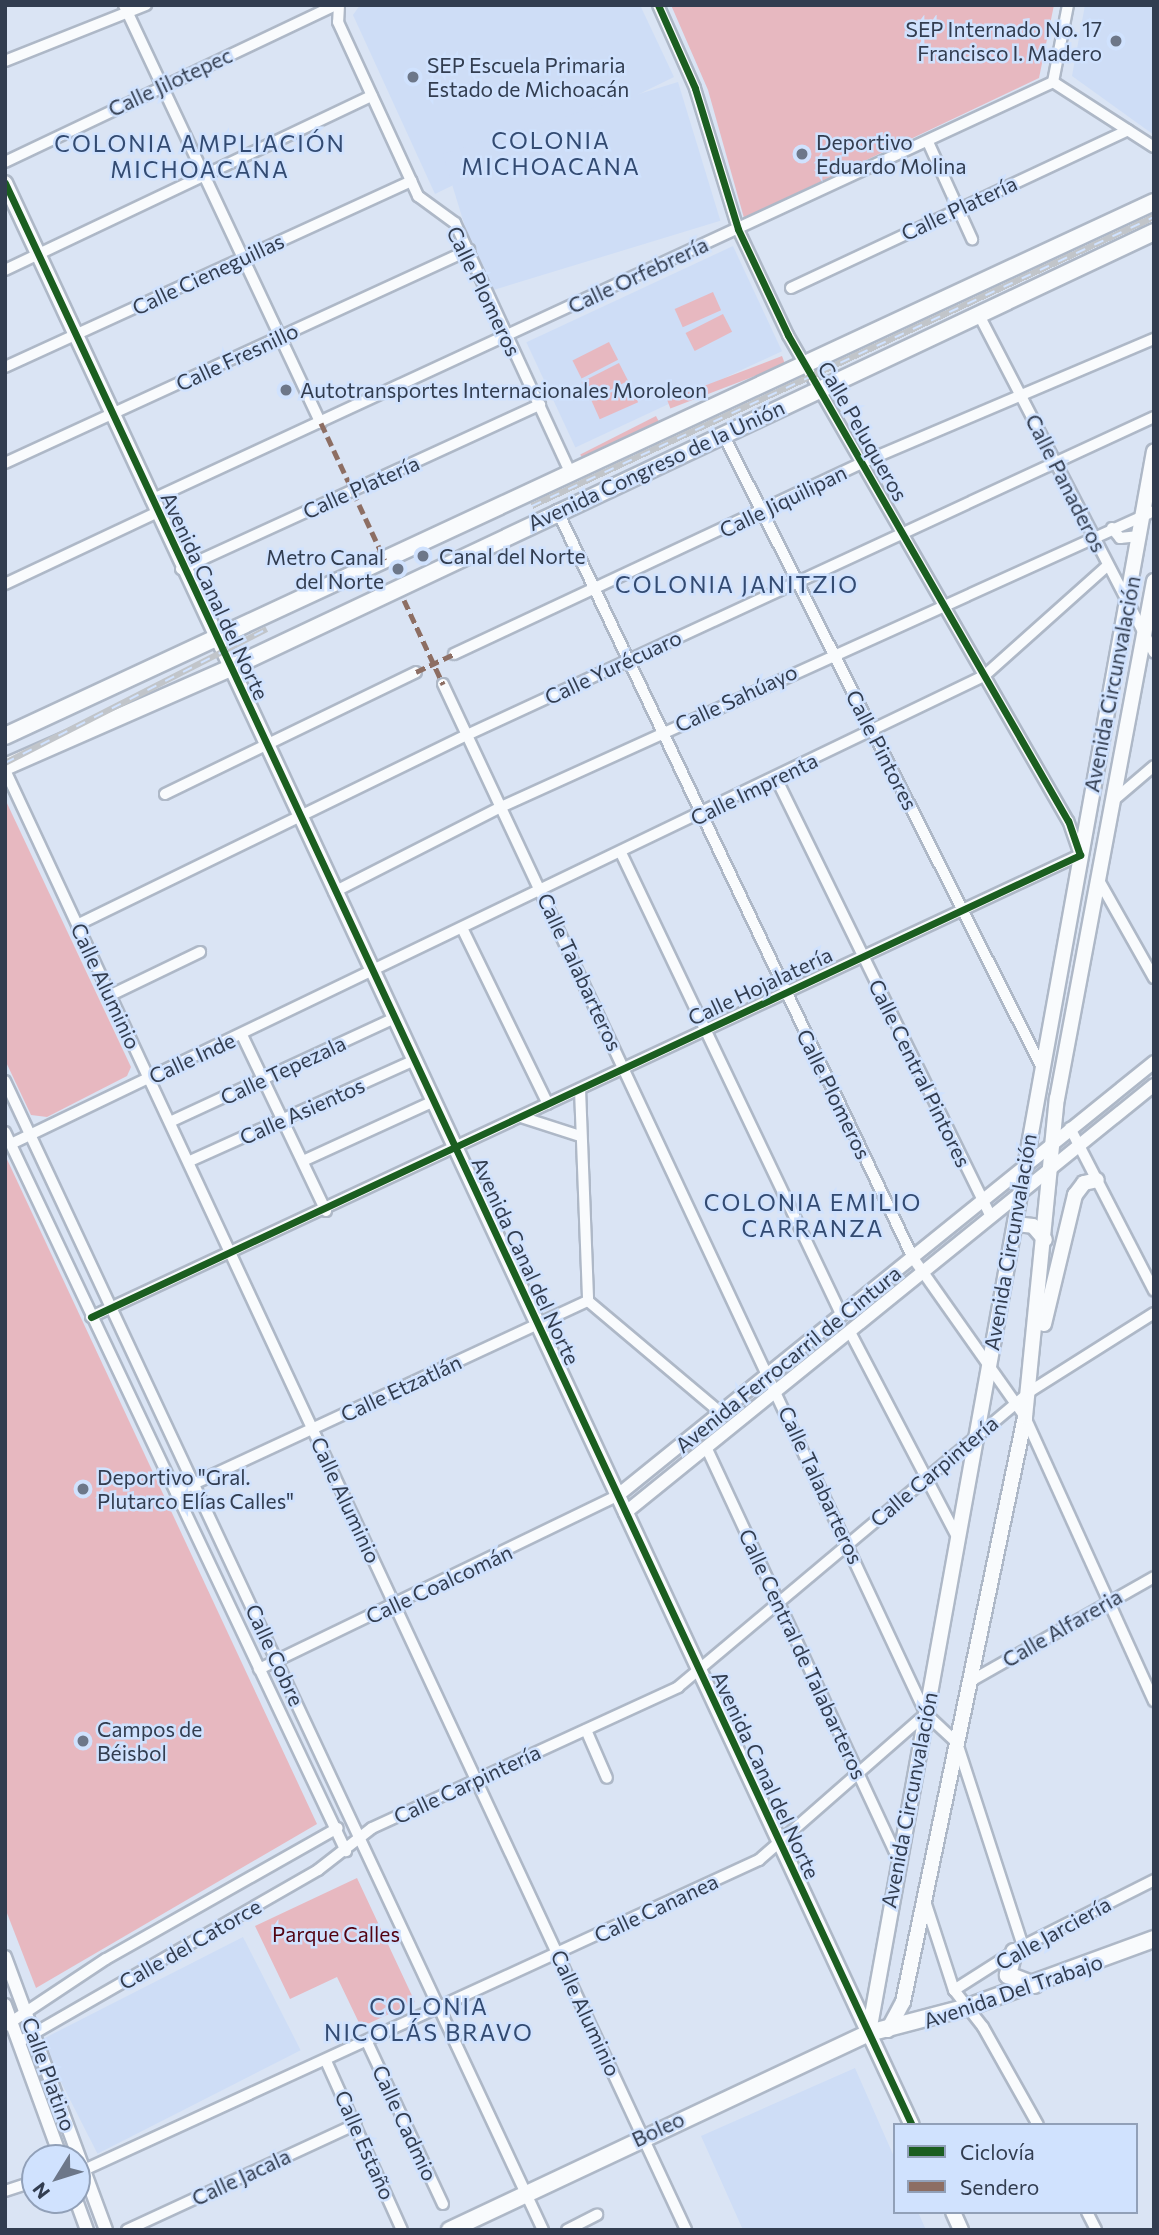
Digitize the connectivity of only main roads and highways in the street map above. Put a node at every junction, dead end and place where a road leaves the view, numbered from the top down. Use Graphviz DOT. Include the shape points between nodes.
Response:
graph roads {
  1 [pos="7,190"];
  2 [pos="1154,202"];
  3 [pos="1154,232"];
  4 [pos="1154,451"];
  5 [pos="1148,512"];
  6 [pos="1154,581"];
  7 [pos="215,640"];
  8 [pos="228,669"];
  9 [pos="5,736"];
  10 [pos="5,768"];
  11 [pos="1097,1180"];
  12 [pos="1015,1224"];
  13 [pos="1045,1240"];
  14 [pos="1037,1349"];
  15 [pos="1154,1939"];
  16 [pos="1019,1949"];
  17 [pos="1034,1985"];
  18 [pos="888,2030"];
  19 [pos="869,2034"];
  20 [pos="911,2123"];
  21 [pos="953,2214"];
  22 [pos="450,2230"];
  23 [pos="961,2230"];
  1 -- 7 [label="main road, Avenida Canal del Norte"];
  2 -- 7 [label="main road, Avenida Congreso de la Unión"];
  3 -- 8 [label="main road, Avenida Congreso de la Unión"];
  4 -- 5 [label="main road, Avenida Circunvalación"];
  5 -- 12 [label="main road, Avenida Circunvalación" via="1127,600"];
  6 -- 13 [label="main road, Avenida Circunvalación" via="1096,876 1052,1145"];
  7 -- 8 [label="main road, Avenida Canal del Norte"];
  7 -- 9 [label="main road, Avenida Congreso de la Unión"];
  8 -- 10 [label="main road, Avenida Congreso de la Unión"];
  8 -- 19 [label="main road, Avenida Canal del Norte"];
  11 -- 14 [label="main road" via="1084,1183 1075,1195"];
  12 -- 13 [label="main road" via="1033,1226"];
  12 -- 19 [label="main road, Avenida Circunvalación"];
  13 -- 14 [label="main road, Avenida Circunvalación"];
  14 -- 18 [label="main road, Avenida Circunvalación" via="903,2002"];
  15 -- 17 [label="main road, Avenida Del Trabajo"];
  16 -- 17 [label="main road" via="1009,1975"];
  17 -- 18 [label="main road, Avenida Del Trabajo"];
  18 -- 19 [label="main road, Avenida Del Trabajo"];
  19 -- 20 [label="main road, Avenida Canal del Norte"];
  19 -- 22 [label="main road, Boleo"];
  21 -- 23 [label="main road"];
}
